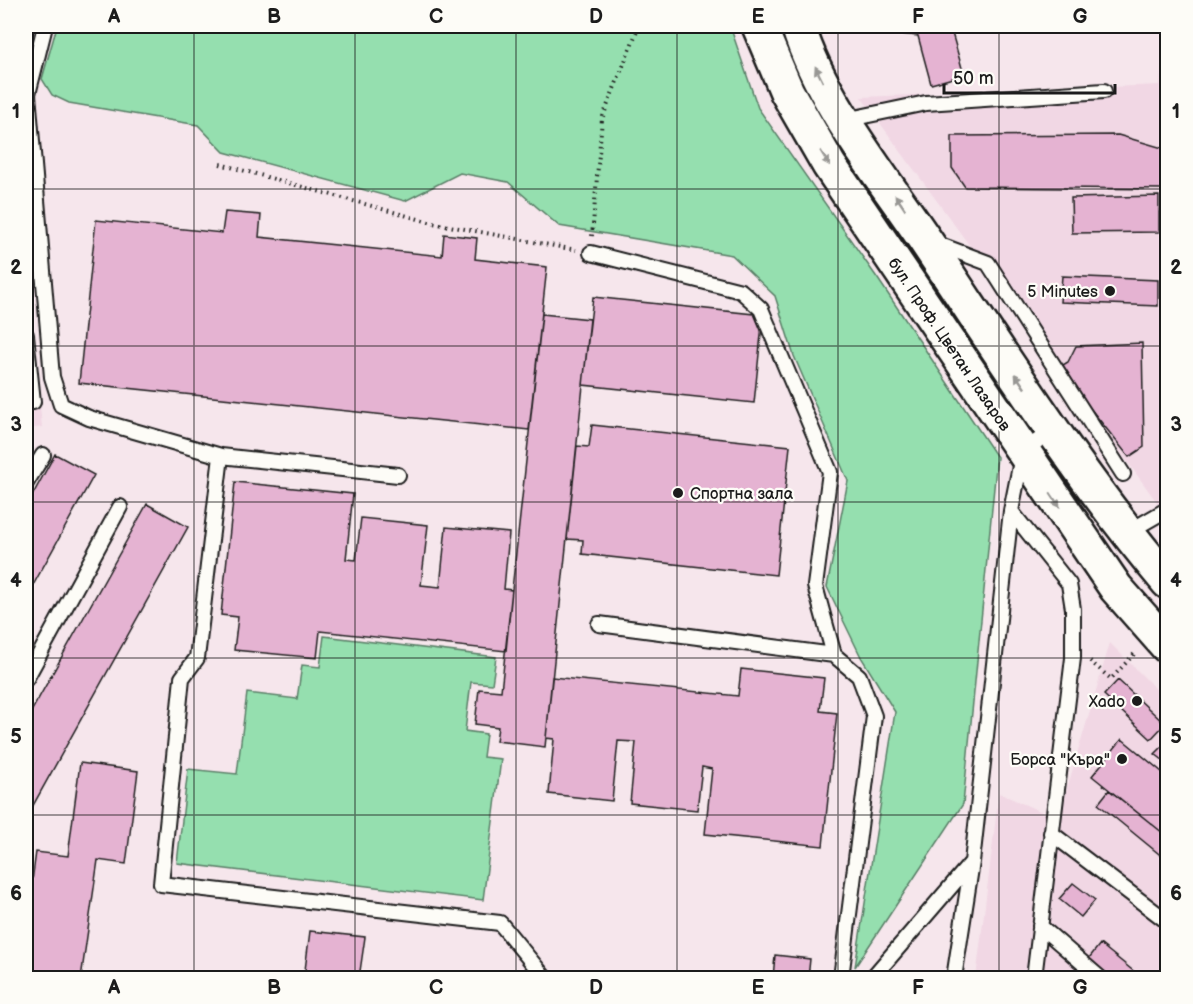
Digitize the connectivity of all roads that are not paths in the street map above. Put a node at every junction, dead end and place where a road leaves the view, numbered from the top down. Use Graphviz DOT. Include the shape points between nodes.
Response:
graph roads {
  1 [pos="45,26"];
  2 [pos="759,26"];
  3 [pos="798,26"];
  4 [pos="1104,92"];
  5 [pos="823,117"];
  6 [pos="925,240"];
  7 [pos="591,253"];
  8 [pos="26,335"];
  9 [pos="33,402"];
  10 [pos="1053,430"];
  11 [pos="1023,451"];
  12 [pos="43,454"];
  13 [pos="221,456"];
  14 [pos="398,474"];
  15 [pos="1123,474"];
  16 [pos="26,483"];
  17 [pos="120,507"];
  18 [pos="1167,509"];
  19 [pos="1011,511"];
  20 [pos="1128,532"];
  21 [pos="1167,582"];
  22 [pos="599,624"];
  23 [pos="1153,648"];
  24 [pos="834,654"];
  25 [pos="26,679"];
  26 [pos="1052,833"];
  27 [pos="972,862"];
  28 [pos="1167,922"];
  29 [pos="1040,927"];
  30 [pos="544,978"];
  31 [pos="841,978"];
  32 [pos="872,978"];
  33 [pos="954,978"];
  34 [pos="1034,978"];
  35 [pos="1100,978"];
  1 -- 13 [label="lane" via="28,94 52,377 61,405 89,418"];
  2 -- 5 [label="main road, бул. Проф. Цветан Лазаров" via="768,50"];
  5 -- 3 [label="main road, бул. Проф. Цветан Лазаров, one-way" via="822,81"];
  4 -- 5 [label="lane" via="926,103"];
  6 -- 5 [label="main road, бул. Проф. Цветан Лазаров, one-way"];
  5 -- 11 [label="main road, бул. Проф. Цветан Лазаров, one-way" via="829,165"];
  10 -- 6 [label="main road, бул. Проф. Цветан Лазаров, one-way"];
  6 -- 15 [label="lane" via="988,263"];
  7 -- 24 [label="lane" via="741,291 761,309 830,472 815,586"];
  8 -- 9 [label="lane"];
  10 -- 11 [label="lane"];
  10 -- 20 [label="main road, бул. Проф. Цветан Лазаров"];
  11 -- 19 [label="lane"];
  11 -- 23 [label="main road, бул. Проф. Цветан Лазаров, one-way"];
  12 -- 16 [label="lane"];
  13 -- 14 [label="lane"];
  13 -- 30 [label="lane" via="196,658 182,678 161,884 500,922"];
  17 -- 25 [label="lane"];
  18 -- 20 [label="lane"];
  19 -- 26 [label="lane" via="1068,584 1072,609 1073,658"];
  19 -- 27 [label="lane"];
  20 -- 21 [label="main road, бул. Проф. Цветан Лазаров"];
  22 -- 24 [label="lane"];
  24 -- 31 [label="lane" via="859,676 874,716"];
  26 -- 28 [label="lane"];
  26 -- 29 [label="lane"];
  27 -- 32 [label="lane"];
  27 -- 33 [label="lane"];
  29 -- 34 [label="lane"];
  29 -- 35 [label="lane"];
}
